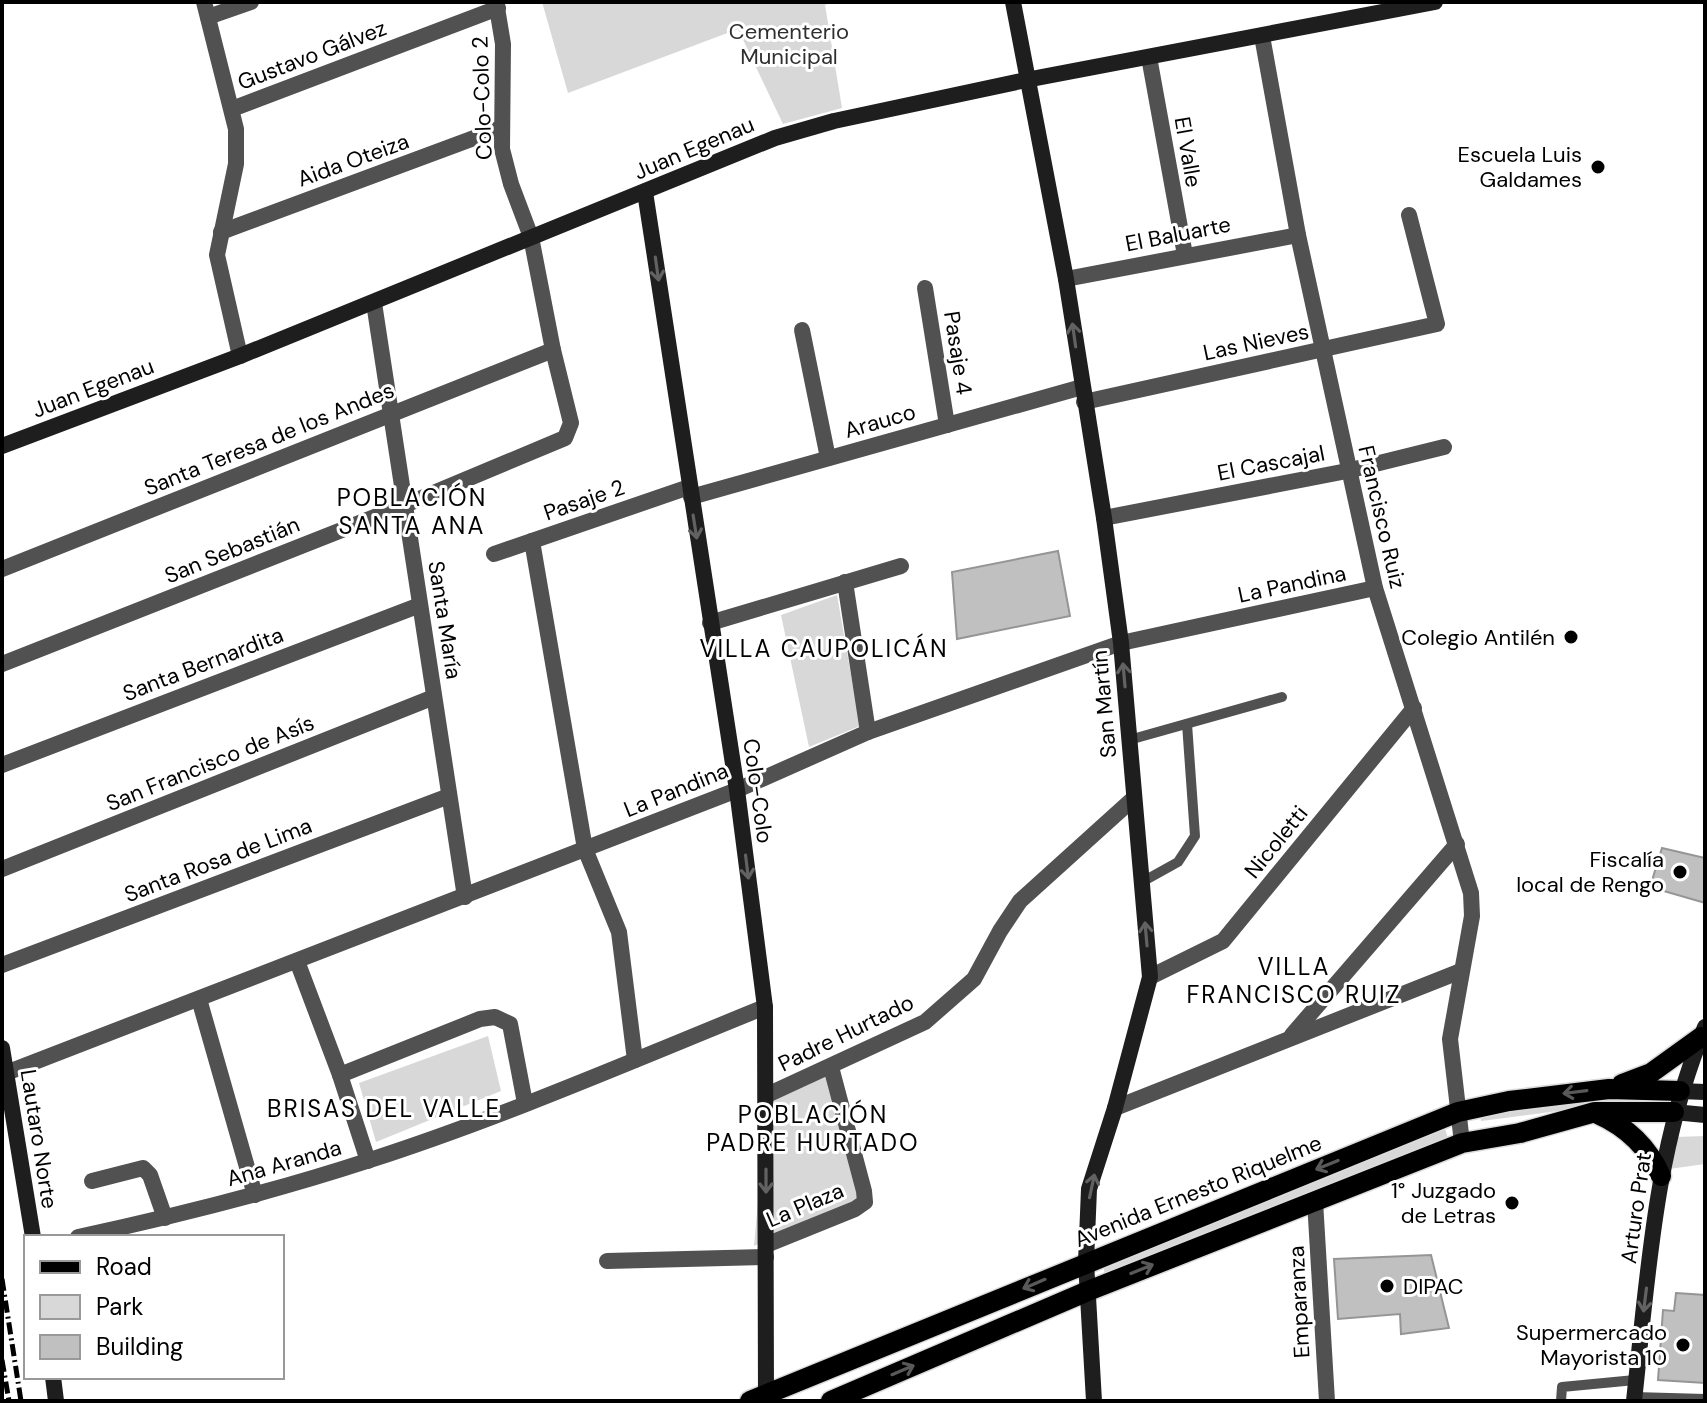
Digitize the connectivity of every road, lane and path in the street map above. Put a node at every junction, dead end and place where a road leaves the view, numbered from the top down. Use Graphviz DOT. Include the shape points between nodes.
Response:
graph roads {
  1 [pos="251,2"];
  2 [pos="1013,2"];
  3 [pos="1435,2"];
  4 [pos="497,5"];
  5 [pos="206,10"];
  6 [pos="1262,36"];
  7 [pos="1149,57"];
  8 [pos="1026,80"];
  9 [pos="232,109"];
  10 [pos="501,128"];
  11 [pos="645,192"];
  12 [pos="1409,215"];
  13 [pos="221,232"];
  14 [pos="1298,235"];
  15 [pos="531,237"];
  16 [pos="1185,255"];
  17 [pos="1066,279"];
  18 [pos="925,288"];
  19 [pos="374,303"];
  20 [pos="802,330"];
  21 [pos="1323,349"];
  22 [pos="553,350"];
  23 [pos="240,356"];
  24 [pos="1083,395"];
  25 [pos="391,414"];
  26 [pos="947,425"];
  27 [pos="565,438"];
  28 [pos="2,446"];
  29 [pos="1444,447"];
  30 [pos="828,458"];
  31 [pos="1347,471"];
  32 [pos="690,492"];
  33 [pos="405,505"];
  34 [pos="1104,518"];
  35 [pos="532,541"];
  36 [pos="494,554"];
  37 [pos="901,566"];
  38 [pos="2,569"];
  39 [pos="845,582"];
  40 [pos="1375,588"];
  41 [pos="420,605"];
  42 [pos="710,623"];
  43 [pos="1121,643"];
  44 [pos="2,664"];
  45 [pos="434,697"];
  46 [pos="1282,697"];
  47 [pos="1414,708"];
  48 [pos="1187,724"];
  49 [pos="868,732"];
  50 [pos="1129,740"];
  51 [pos="2,765"];
  52 [pos="737,790"];
  53 [pos="449,796"];
  54 [pos="1134,798"];
  55 [pos="1457,844"];
  56 [pos="585,849"];
  57 [pos="2,869"];
  58 [pos="1142,882"];
  59 [pos="465,897"];
  60 [pos="297,961"];
  61 [pos="2,965"];
  62 [pos="1461,971"];
  63 [pos="1150,977"];
  64 [pos="199,999"];
  65 [pos="765,1007"];
  66 [pos="1703,1032"];
  67 [pos="1291,1036"];
  68 [pos="2,1048"];
  69 [pos="635,1060"];
  70 [pos="831,1067"];
  71 [pos="6,1073"];
  72 [pos="340,1075"];
  73 [pos="1609,1089"];
  74 [pos="1680,1091"];
  75 [pos="1705,1092"];
  76 [pos="767,1095"];
  77 [pos="525,1103"];
  78 [pos="1115,1108"];
  79 [pos="1458,1112"];
  80 [pos="1595,1112"];
  81 [pos="1674,1112"];
  82 [pos="1705,1115"];
  83 [pos="1462,1143"];
  84 [pos="368,1161"];
  85 [pos="1661,1176"];
  86 [pos="92,1181"];
  87 [pos="255,1195"];
  88 [pos="1315,1201"];
  89 [pos="165,1218"];
  90 [pos="33,1235"];
  91 [pos="87,1235"];
  92 [pos="766,1251"];
  93 [pos="607,1261"];
  94 [pos="1086,1262"];
  95 [pos="1088,1291"];
  96 [pos="53,1379"];
  97 [pos="1634,1393"];
  98 [pos="761,1399"];
  99 [pos="1705,1399"];
  100 [pos="56,1401"];
  101 [pos="831,1401"];
  102 [pos="1094,1401"];
  103 [pos="1327,1401"];
  104 [pos="1561,1401"];
  1 -- 5 [label="street"];
  2 -- 8 [label="main road, San Martín"];
  3 -- 6 [label="main road, Juan Egenau"];
  4 -- 9 [label="street, Gustavo Gálvez"];
  4 -- 10 [label="street, Colo-Colo 2" via="503,44"];
  5 -- 9 [label="street"];
  6 -- 7 [label="main road, Juan Egenau"];
  6 -- 14 [label="street, Francisco Ruiz"];
  7 -- 8 [label="main road, Juan Egenau"];
  7 -- 16 [label="street, El Valle"];
  8 -- 11 [label="main road, Juan Egenau" via="775,138"];
  8 -- 17 [label="main road, San Martín"];
  9 -- 13 [label="street" via="236,164"];
  10 -- 13 [label="street, Aida Oteiza"];
  10 -- 15 [label="street, Colo-Colo 2" via="505,164"];
  11 -- 15 [label="main road, Juan Egenau"];
  11 -- 32 [label="main road, Colo-Colo, one-way"];
  12 -- 21 [label="street, Las Nieves" via="1437,324"];
  13 -- 23 [label="street" via="218,265"];
  14 -- 16 [label="street, El Baluarte"];
  14 -- 21 [label="street, Francisco Ruiz"];
  15 -- 19 [label="main road, Juan Egenau"];
  15 -- 22 [label="street, Colo-Colo 2"];
  16 -- 17 [label="street, El Baluarte"];
  24 -- 17 [label="main road, San Martín, one-way"];
  18 -- 26 [label="street, Pasaje 4"];
  19 -- 23 [label="main road, Juan Egenau"];
  19 -- 25 [label="street, Santa María"];
  20 -- 30 [label="street"];
  21 -- 24 [label="street, Las Nieves"];
  21 -- 31 [label="street, Francisco Ruiz"];
  22 -- 25 [label="street, Santa Teresa de los Andes"];
  22 -- 27 [label="street, Colo-Colo 2" via="571,423"];
  23 -- 28 [label="main road, Juan Egenau"];
  24 -- 26 [label="street, Arauco"];
  24 -- 34 [label="main road, San Martín"];
  25 -- 33 [label="street, Santa María"];
  25 -- 38 [label="street, Santa Teresa de los Andes"];
  26 -- 30 [label="street, Arauco"];
  27 -- 33 [label="street, San Sebastián"];
  29 -- 31 [label="street, El Cascajal"];
  30 -- 32 [label="street, Arauco"];
  31 -- 34 [label="street, El Cascajal"];
  31 -- 40 [label="street, Francisco Ruiz"];
  32 -- 35 [label="street, Pasaje 2"];
  32 -- 42 [label="main road, Colo-Colo, one-way"];
  33 -- 41 [label="street, Santa María"];
  33 -- 44 [label="street, San Sebastián"];
  34 -- 43 [label="main road, San Martín"];
  35 -- 36 [label="street, Pasaje 2"];
  35 -- 56 [label="street"];
  37 -- 39 [label="street"];
  39 -- 42 [label="street"];
  39 -- 49 [label="street"];
  40 -- 43 [label="street, La Pandina"];
  40 -- 47 [label="street, Francisco Ruiz"];
  41 -- 45 [label="street, Santa María"];
  41 -- 51 [label="street, Santa Bernardita"];
  42 -- 52 [label="main road, Colo-Colo"];
  43 -- 49 [label="street, La Pandina"];
  50 -- 43 [label="main road, San Martín, one-way"];
  45 -- 53 [label="street, Santa María"];
  45 -- 57 [label="street, San Francisco de Asís"];
  46 -- 48 [label="lane"];
  47 -- 55 [label="street, Francisco Ruiz"];
  47 -- 63 [label="street, Nicoletti" via="1223,941"];
  48 -- 50 [label="lane"];
  48 -- 58 [label="lane" via="1195,836 1178,862"];
  49 -- 52 [label="street, La Pandina"];
  50 -- 54 [label="main road, San Martín"];
  52 -- 56 [label="street, La Pandina"];
  52 -- 65 [label="main road, Colo-Colo, one-way"];
  53 -- 59 [label="street, Santa María"];
  53 -- 61 [label="street, Santa Rosa de Lima"];
  54 -- 58 [label="main road, San Martín"];
  54 -- 70 [label="street, Padre Hurtado" via="1020,901 974,979 936,1013"];
  55 -- 62 [label="street, Francisco Ruiz" via="1472,916"];
  55 -- 67 [label="street"];
  56 -- 59 [label="street, La Pandina"];
  56 -- 69 [label="street" via="619,932"];
  63 -- 58 [label="main road, San Martín, one-way"];
  59 -- 60 [label="street, La Pandina"];
  60 -- 64 [label="street, La Pandina"];
  60 -- 72 [label="street"];
  62 -- 67 [label="street"];
  62 -- 79 [label="street, Francisco Ruiz" via="1450,1039"];
  63 -- 78 [label="main road, San Martín"];
  64 -- 71 [label="street, La Pandina"];
  64 -- 87 [label="street"];
  65 -- 69 [label="street, Ana Aranda"];
  65 -- 76 [label="main road, Colo-Colo"];
  66 -- 73 [label="main road" via="1651,1073"];
  66 -- 74 [label="main road, Arturo Prat"];
  67 -- 78 [label="street"];
  68 -- 71 [label="main road, Lautaro Norte"];
  69 -- 77 [label="street, Ana Aranda"];
  70 -- 76 [label="street, Padre Hurtado"];
  70 -- 92 [label="street, La Plaza" via="865,1202"];
  71 -- 90 [label="main road, Lautaro Norte"];
  72 -- 77 [label="street" via="495,1017 510,1024"];
  72 -- 84 [label="street"];
  73 -- 74 [label="main road, Avenida Ernesto Riquelme"];
  73 -- 79 [label="main road, Avenida Ernesto Riquelme, one-way"];
  74 -- 75 [label="main road"];
  74 -- 81 [label="main road, Arturo Prat"];
  76 -- 92 [label="main road, Colo-Colo, one-way"];
  77 -- 84 [label="street, Ana Aranda"];
  94 -- 78 [label="main road, San Martín, one-way" via="1089,1189"];
  79 -- 83 [label="street, Francisco Ruiz"];
  79 -- 94 [label="main road, Avenida Ernesto Riquelme, one-way"];
  80 -- 81 [label="main road"];
  80 -- 83 [label="main road"];
  80 -- 85 [label="main road" via="1637,1138"];
  81 -- 82 [label="main road"];
  81 -- 85 [label="main road, Arturo Prat"];
  83 -- 88 [label="main road"];
  84 -- 87 [label="street, Ana Aranda"];
  85 -- 97 [label="main road, Arturo Prat, one-way"];
  86 -- 89 [label="street" via="143,1168"];
  87 -- 89 [label="street, Ana Aranda"];
  95 -- 88 [label="main road, one-way"];
  88 -- 103 [label="street, Emparanza"];
  89 -- 91 [label="street, Ana Aranda"];
  92 -- 93 [label="street, La Plaza"];
  92 -- 98 [label="main road, Colo-Colo"];
  94 -- 95 [label="main road, San Martín"];
  94 -- 98 [label="main road, Avenida Ernesto Riquelme, one-way"];
  101 -- 95 [label="main road, one-way"];
  95 -- 102 [label="main road, San Martín"];
  96 -- 100 [label="main road"];
  97 -- 99 [label="lane"];
  97 -- 104 [label="lane" via="1562,1387"];
}
